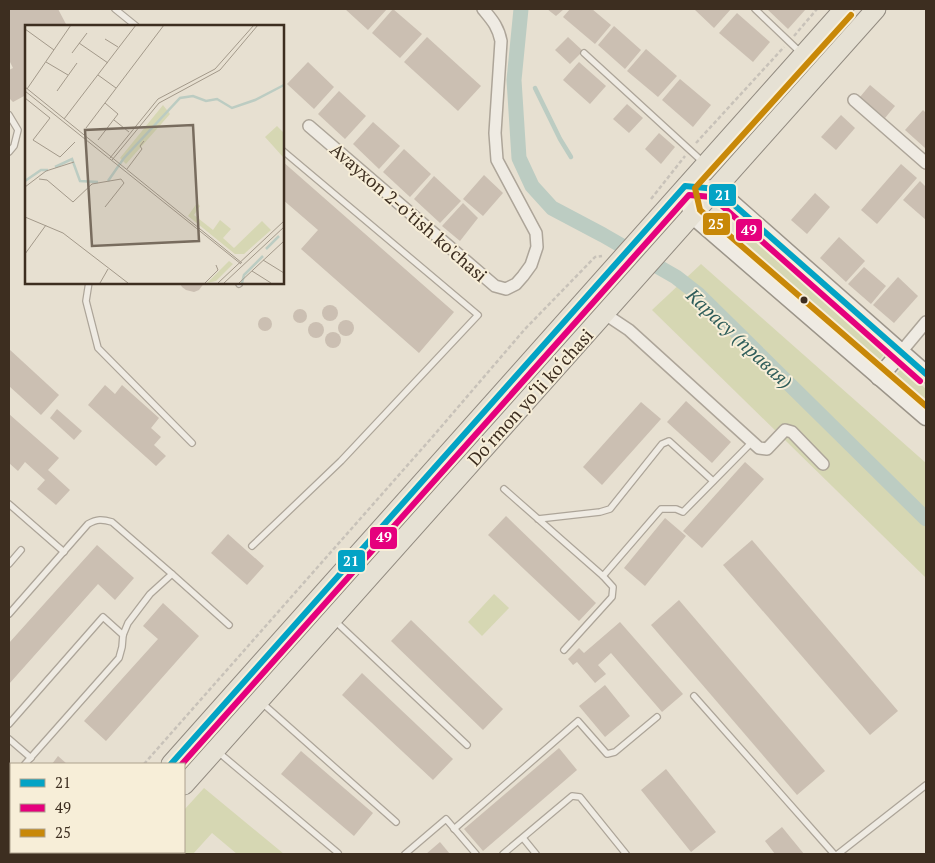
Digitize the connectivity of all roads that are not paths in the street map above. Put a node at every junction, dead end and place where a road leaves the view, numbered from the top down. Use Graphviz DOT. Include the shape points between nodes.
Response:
graph roads {
  1 [pos="115,9"];
  2 [pos="483,9"];
  3 [pos="755,9"];
  4 [pos="844,9"];
  5 [pos="876,9"];
  6 [pos="135,25"];
  7 [pos="584,53"];
  8 [pos="802,55"];
  9 [pos="854,100"];
  10 [pos="9,115"];
  11 [pos="309,126"];
  12 [pos="9,152"];
  13 [pos="284,152"];
  14 [pos="926,163"];
  15 [pos="705,164"];
  16 [pos="685,186"];
  17 [pos="716,189"];
  18 [pos="692,215"];
  19 [pos="89,284"];
  20 [pos="605,314"];
  21 [pos="926,322"];
  22 [pos="901,352"];
  23 [pos="926,374"];
  24 [pos="879,377"];
  25 [pos="926,417"];
  26 [pos="752,442"];
  27 [pos="192,443"];
  28 [pos="823,464"];
  29 [pos="713,481"];
  30 [pos="504,489"];
  31 [pos="9,504"];
  32 [pos="538,519"];
  33 [pos="252,546"];
  34 [pos="21,550"];
  35 [pos="64,552"];
  36 [pos="9,564"];
  37 [pos="172,574"];
  38 [pos="603,576"];
  39 [pos="9,614"];
  40 [pos="332,619"];
  41 [pos="229,625"];
  42 [pos="123,635"];
  43 [pos="564,650"];
  44 [pos="694,696"];
  45 [pos="259,701"];
  46 [pos="657,716"];
  47 [pos="9,724"];
  48 [pos="9,739"];
  49 [pos="467,746"];
  50 [pos="215,750"];
  51 [pos="31,758"];
  52 [pos="26,763"];
  53 [pos="172,763"];
  54 [pos="185,784"];
  55 [pos="926,785"];
  56 [pos="396,822"];
  57 [pos="454,829"];
  58 [pos="523,838"];
  59 [pos="338,853"];
  60 [pos="405,854"];
  61 [pos="476,854"];
  62 [pos="504,854"];
  63 [pos="536,854"];
  64 [pos="626,854"];
  65 [pos="834,854"];
  66 [pos="838,854"];
  1 -- 6 [label="lane"];
  2 -- 11 [label="street, Avayxon 2-o'tish ko'chasi" via="495,23 501,41 495,133 497,160 536,233 537,247 531,265 516,284 506,289 495,286"];
  3 -- 8 [label="lane"];
  4 -- 8 [label="main road, Do‘rmon yo‘li ko‘chasi"];
  5 -- 17 [label="main road, Do‘rmon yo‘li ko‘chasi"];
  7 -- 15 [label="lane"];
  8 -- 15 [label="main road, Do‘rmon yo‘li ko‘chasi"];
  9 -- 14 [label="street"];
  10 -- 12 [label="lane" via="18,130"];
  13 -- 33 [label="lane" via="478,315 341,461"];
  15 -- 16 [label="main road, Do‘rmon yo‘li ko‘chasi"];
  16 -- 17 [label="main road"];
  16 -- 18 [label="main road"];
  16 -- 53 [label="main road, Do‘rmon yo‘li ko‘chasi" via="640,237 611,260"];
  17 -- 18 [label="main road, Do‘rmon yo‘li ko‘chasi"];
  17 -- 22 [label="main road"];
  18 -- 20 [label="main road, Do‘rmon yo‘li ko‘chasi"];
  18 -- 24 [label="main road"];
  19 -- 27 [label="lane" via="86,301 98,348"];
  20 -- 26 [label="street" via="629,330"];
  20 -- 40 [label="main road, Do‘rmon yo‘li ko‘chasi"];
  21 -- 22 [label="street"];
  22 -- 23 [label="main road"];
  22 -- 24 [label="main road"];
  24 -- 25 [label="main road"];
  26 -- 28 [label="street" via="766,450 785,430 792,432"];
  26 -- 29 [label="lane"];
  29 -- 32 [label="lane" via="670,441 662,444 610,509"];
  29 -- 38 [label="lane" via="683,512 661,509"];
  30 -- 32 [label="lane"];
  31 -- 35 [label="lane"];
  32 -- 38 [label="lane"];
  34 -- 36 [label="lane"];
  35 -- 37 [label="lane" via="88,524 104,519 112,522"];
  35 -- 39 [label="lane"];
  37 -- 41 [label="lane"];
  37 -- 42 [label="lane" via="150,594"];
  38 -- 43 [label="lane" via="613,588 612,597"];
  40 -- 45 [label="main road, Do‘rmon yo‘li ko‘chasi"];
  40 -- 49 [label="lane"];
  42 -- 47 [label="lane" via="103,617"];
  42 -- 51 [label="lane" via="119,658"];
  44 -- 65 [label="lane"];
  45 -- 50 [label="main road, Do‘rmon yo‘li ko‘chasi"];
  45 -- 56 [label="lane"];
  46 -- 57 [label="lane" via="615,752 606,754 578,721"];
  48 -- 51 [label="lane"];
  50 -- 54 [label="main road, Do‘rmon yo‘li ko‘chasi"];
  50 -- 59 [label="lane"];
  51 -- 52 [label="lane"];
  55 -- 66 [label="lane"];
  57 -- 60 [label="lane" via="446,819"];
  57 -- 61 [label="lane"];
  58 -- 62 [label="lane"];
  58 -- 63 [label="lane"];
  58 -- 64 [label="lane" via="572,796 580,797"];
}
